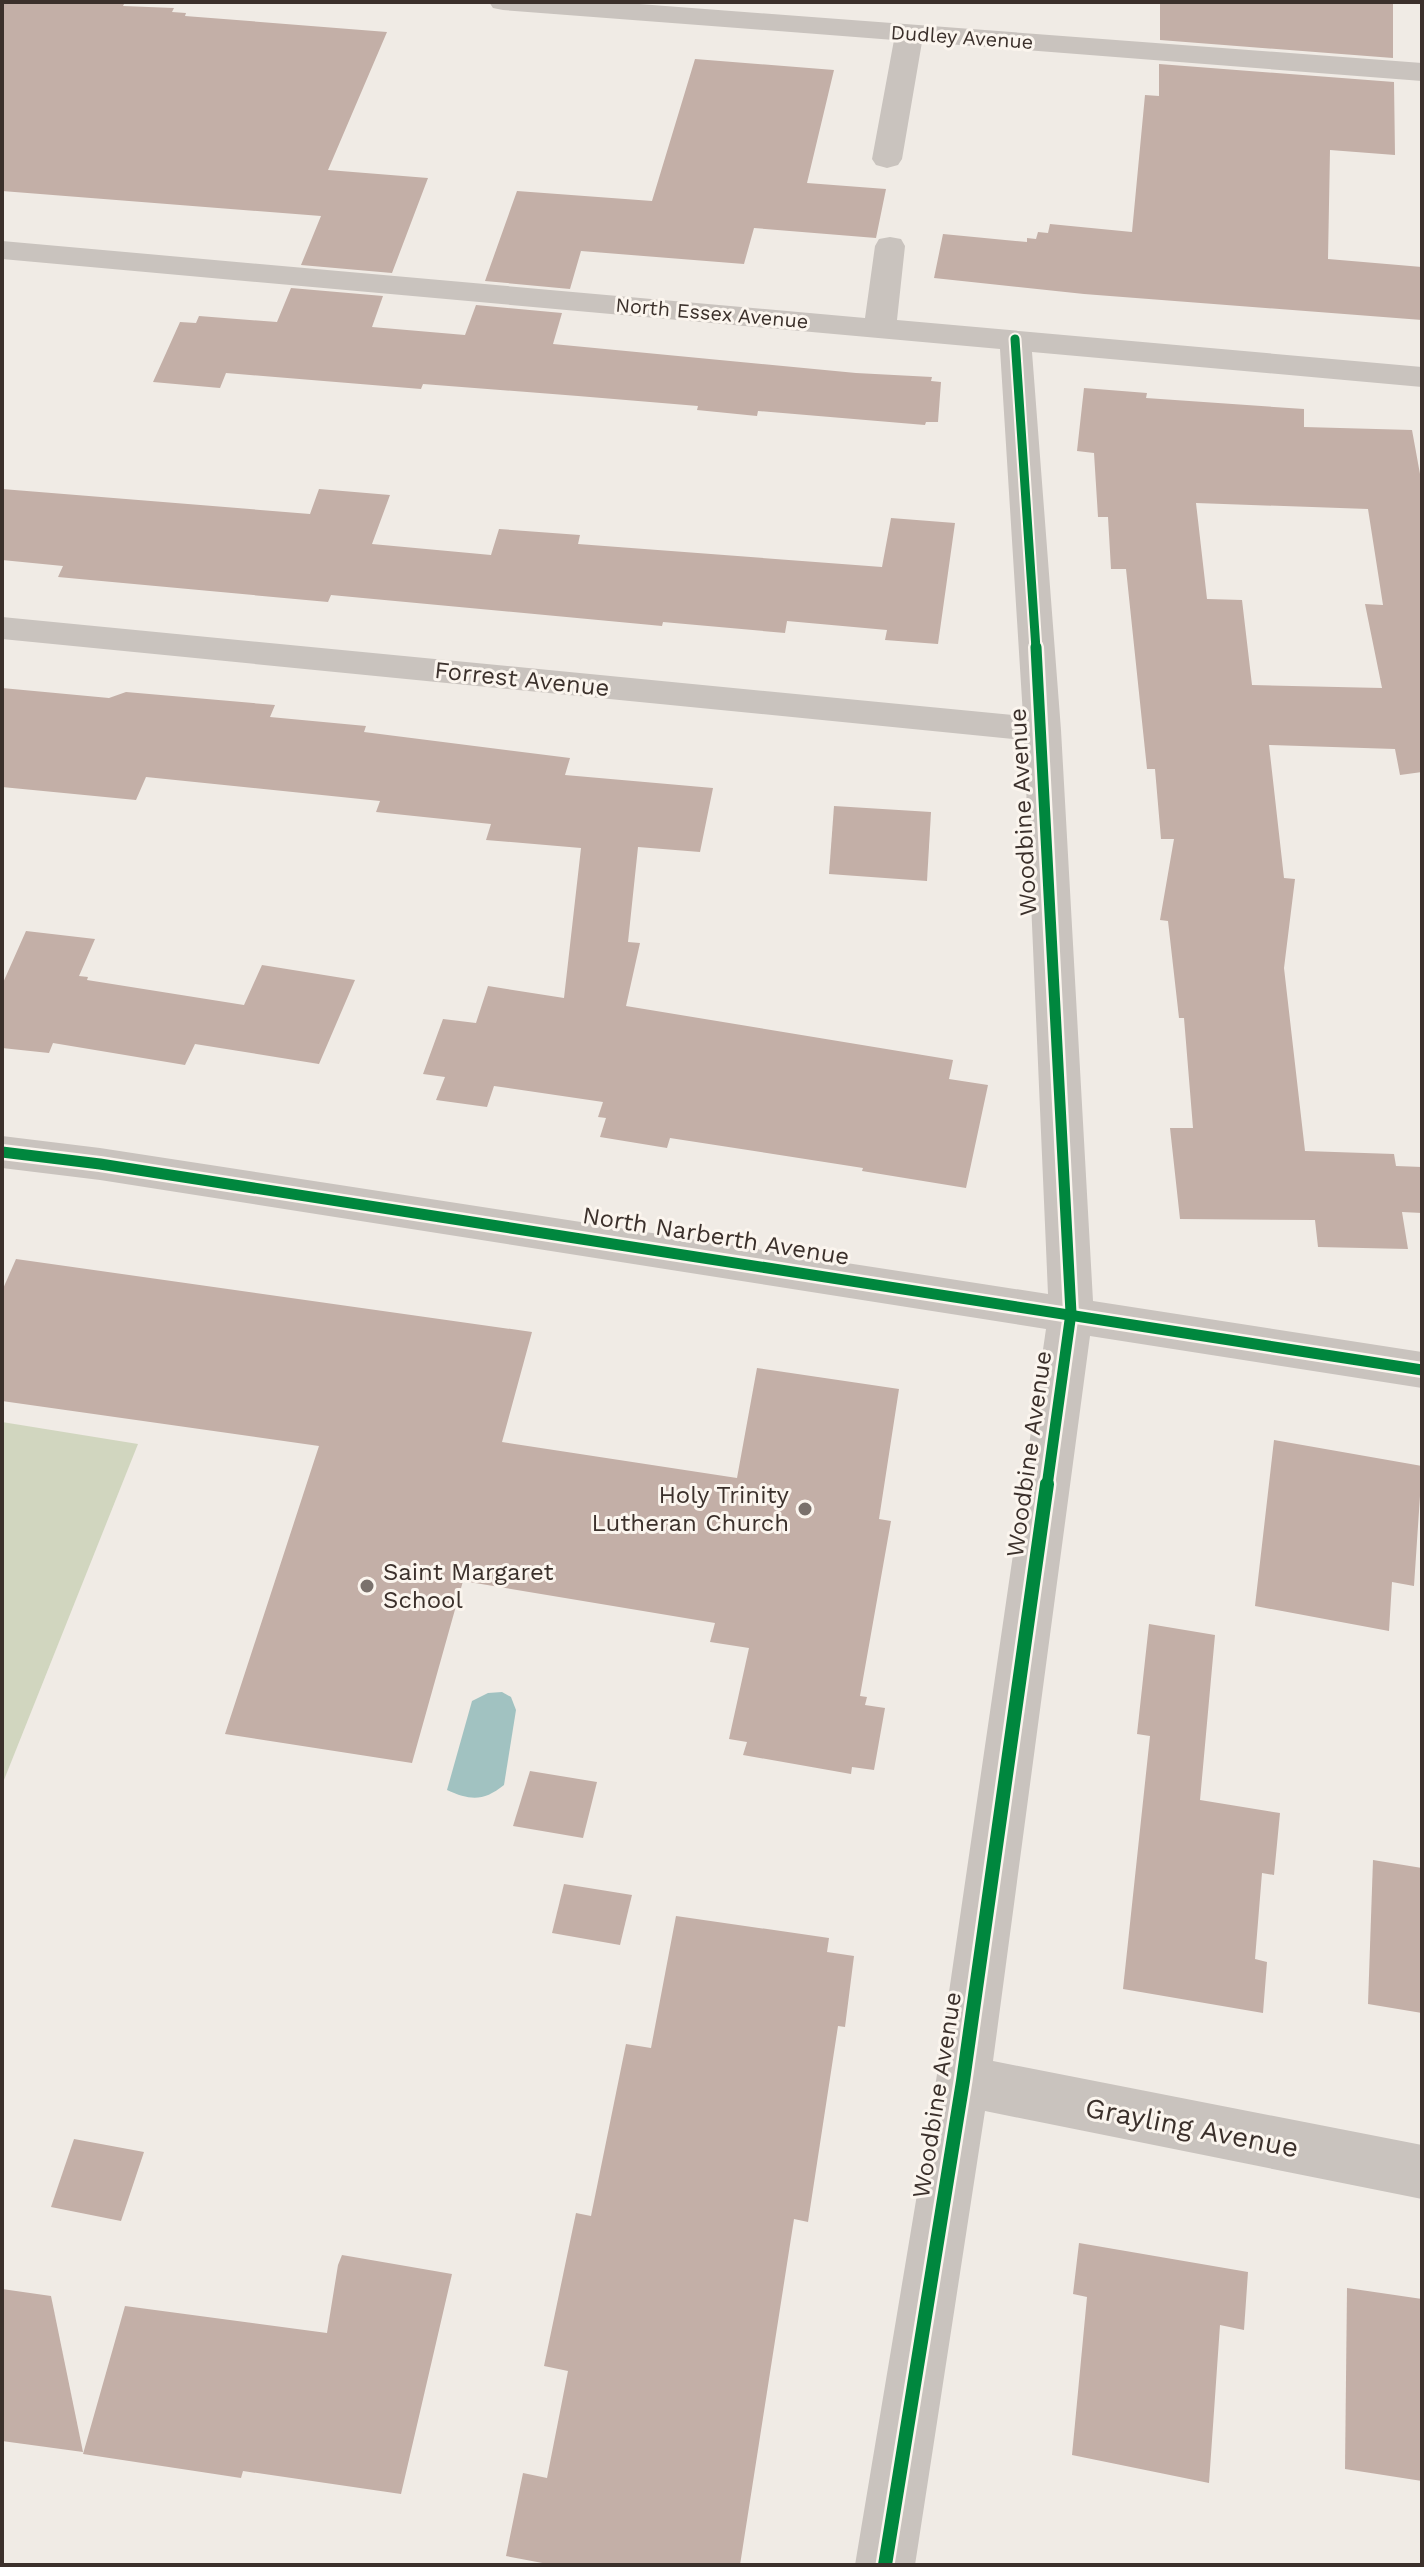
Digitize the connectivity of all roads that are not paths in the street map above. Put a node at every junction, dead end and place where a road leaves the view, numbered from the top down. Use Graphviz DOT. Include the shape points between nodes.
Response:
graph roads {
  1 [pos="503,2"];
  2 [pos="858,15"];
  3 [pos="909,33"];
  4 [pos="1422,72"];
  5 [pos="887,159"];
  6 [pos="890,246"];
  7 [pos="2,250"];
  8 [pos="880,328"];
  9 [pos="1015,339"];
  10 [pos="1422,377"];
  11 [pos="2,628"];
  12 [pos="1042,730"];
  13 [pos="5,1160"];
  14 [pos="1071,1313"];
  15 [pos="1422,1370"];
  16 [pos="963,2081"];
  17 [pos="1422,2172"];
  18 [pos="885,2565"];
  1 -- 2 [label="street, Dudley Avenue"];
  2 -- 3 [label="street, Dudley Avenue"];
  3 -- 4 [label="street, Dudley Avenue"];
  3 -- 5 [label="street"];
  6 -- 8 [label="street"];
  7 -- 8 [label="street, North Essex Avenue"];
  8 -- 9 [label="street, North Essex Avenue"];
  9 -- 10 [label="street, North Essex Avenue"];
  9 -- 12 [label="street, Woodbine Avenue"];
  11 -- 12 [label="street, Forrest Avenue"];
  12 -- 14 [label="street, Woodbine Avenue"];
  13 -- 14 [label="street, North Narberth Avenue"];
  14 -- 15 [label="street, North Narberth Avenue"];
  14 -- 16 [label="street, Woodbine Avenue"];
  16 -- 17 [label="street, Grayling Avenue"];
  16 -- 18 [label="street, Woodbine Avenue"];
}
